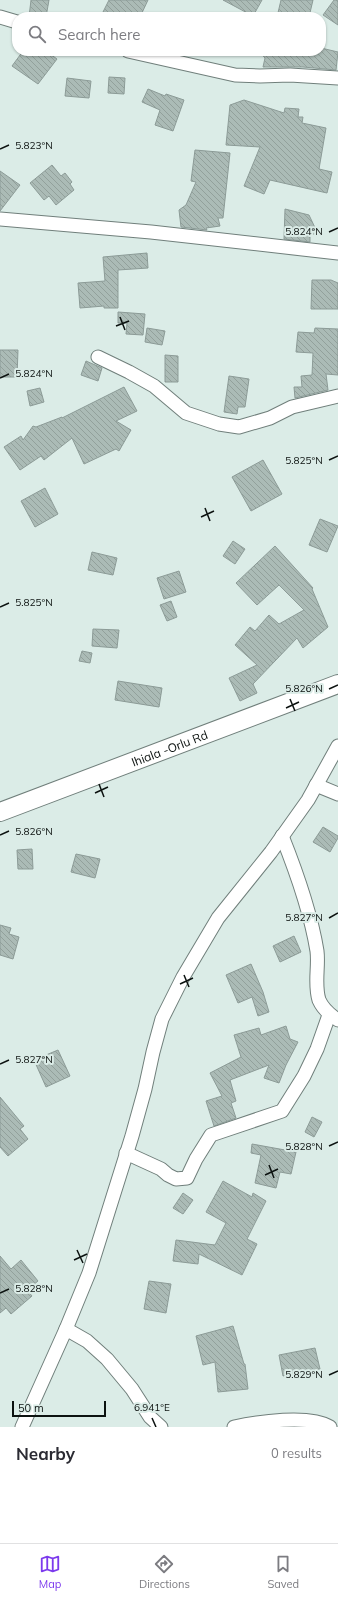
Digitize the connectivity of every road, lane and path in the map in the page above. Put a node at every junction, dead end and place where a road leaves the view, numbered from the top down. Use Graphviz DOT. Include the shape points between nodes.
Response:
graph roads {
  1 [pos="0,17"];
  2 [pos="12,21"];
  3 [pos="150,56"];
  4 [pos="338,78"];
  5 [pos="0,219"];
  6 [pos="338,253"];
  7 [pos="98,357"];
  8 [pos="338,396"];
  9 [pos="338,684"];
  10 [pos="338,746"];
  11 [pos="316,786"];
  12 [pos="338,794"];
  13 [pos="0,812"];
  14 [pos="282,836"];
  15 [pos="334,1017"];
  16 [pos="126,1153"];
  17 [pos="66,1329"];
  18 [pos="22,1427"];
  19 [pos="161,1427"];
  20 [pos="234,1427"];
  21 [pos="330,1427"];
  1 -- 2 [label="street"];
  3 -- 4 [label="street" via="235,75"];
  5 -- 6 [label="street" via="151,232"];
  7 -- 8 [label="street" via="154,386 186,413 219,424 239,427 270,418 292,407"];
  9 -- 13 [label="main road, Ihiala -Orlu Rd"];
  10 -- 11 [label="street"];
  11 -- 12 [label="street"];
  11 -- 14 [label="street"];
  14 -- 15 [label="street" via="295,867 317,952 317,986 320,1001"];
  14 -- 16 [label="street" via="218,918 183,977 162,1019"];
  15 -- 16 [label="street" via="304,1076 282,1111 211,1135 187,1178 176,1179"];
  16 -- 17 [label="street" via="89,1273"];
  17 -- 18 [label="street"];
  17 -- 19 [label="street" via="87,1341 107,1359 132,1389 150,1417"];
  20 -- 21 [label="street" via="296,1420 324,1423"];
}
